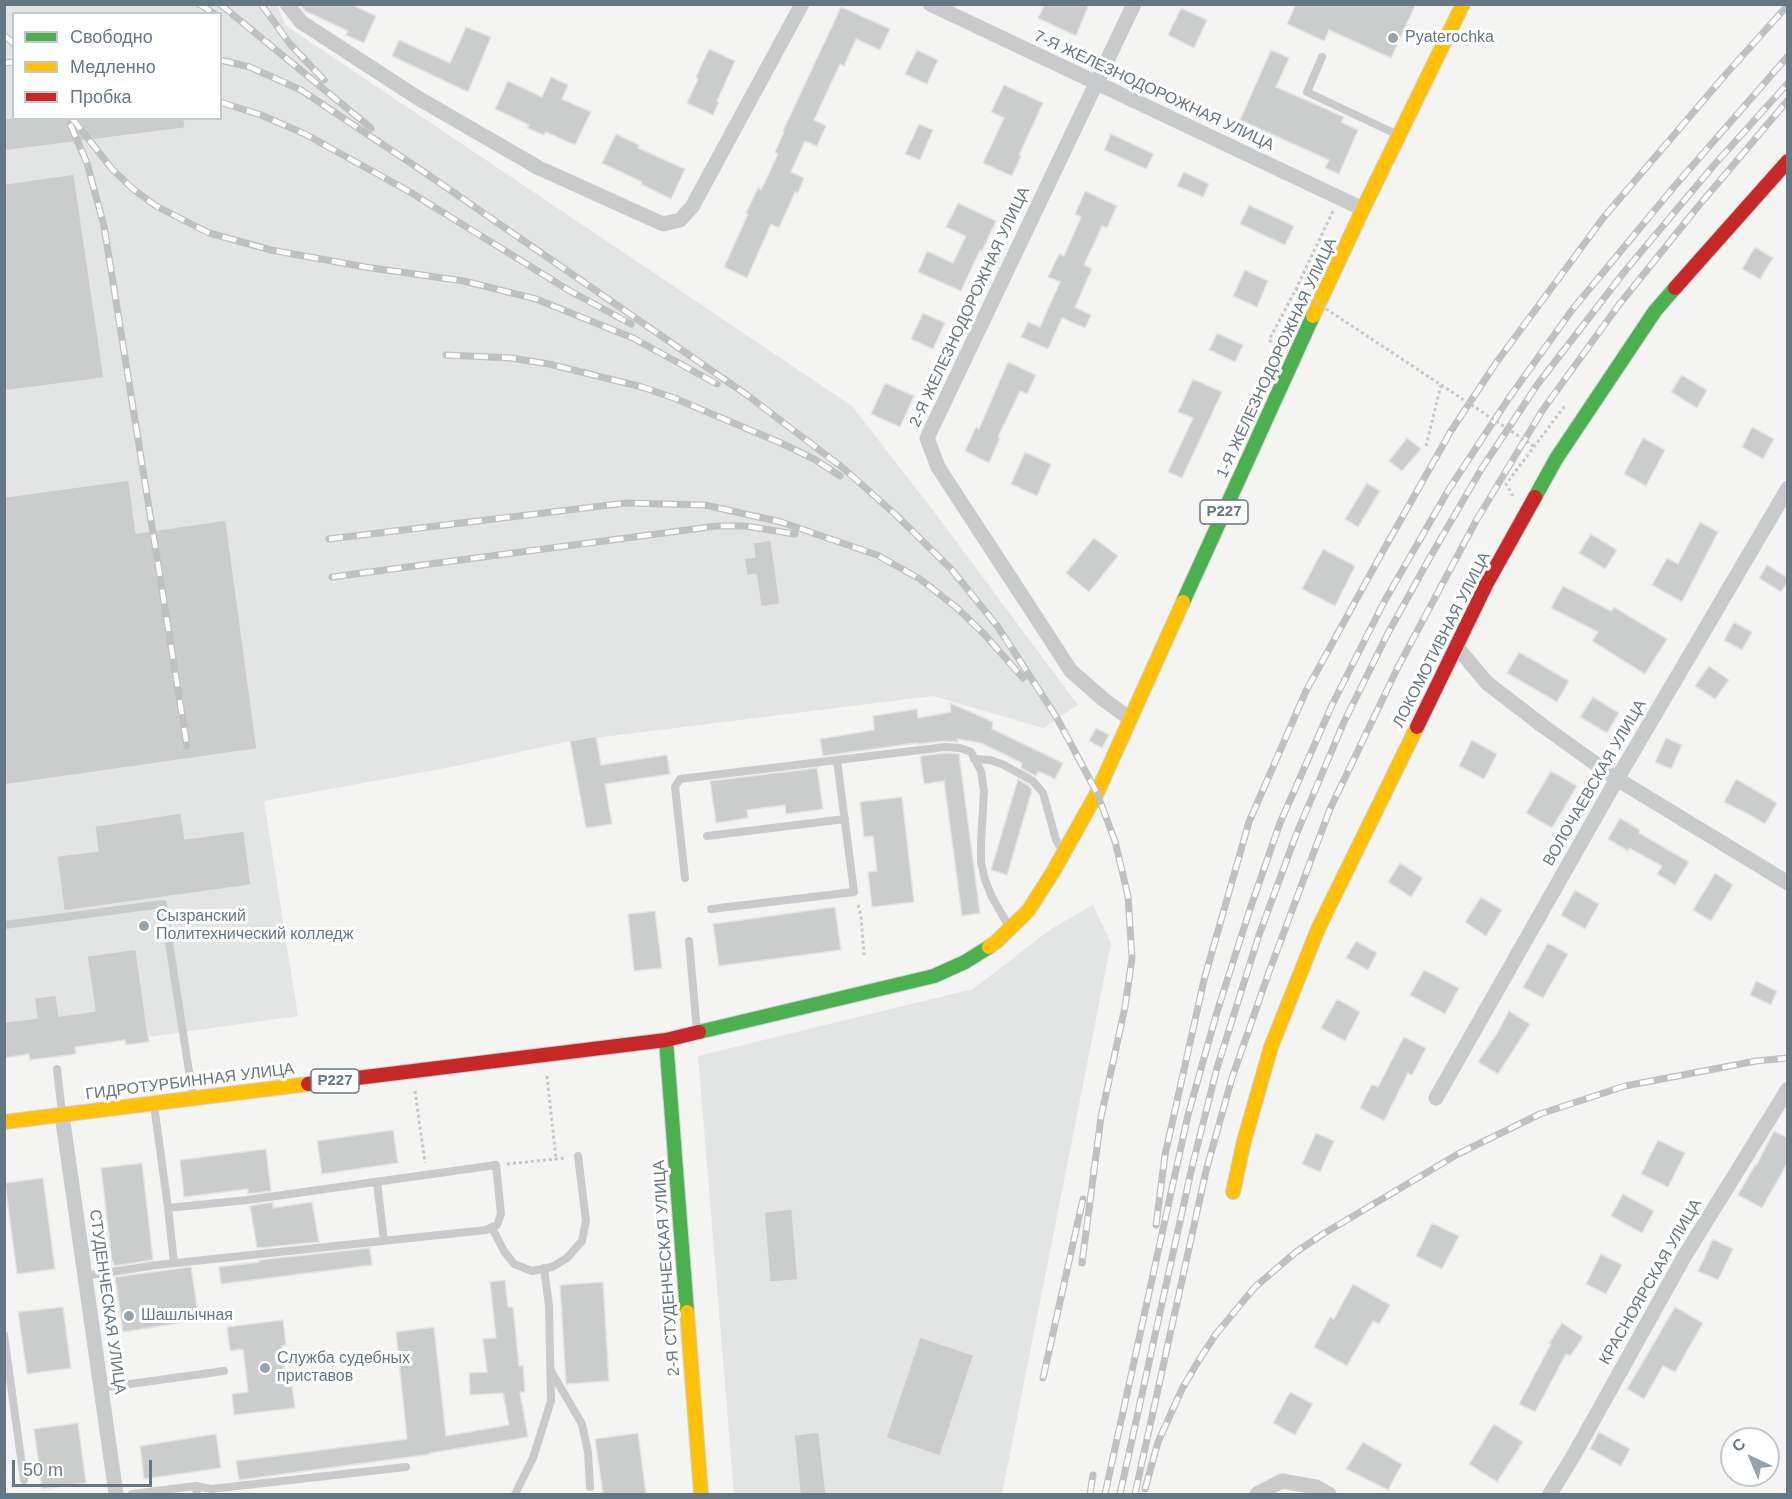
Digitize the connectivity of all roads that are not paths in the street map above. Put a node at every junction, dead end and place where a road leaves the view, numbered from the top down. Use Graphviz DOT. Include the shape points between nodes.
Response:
graph roads {
  1 [pos="287,4"];
  2 [pos="802,4"];
  3 [pos="930,4"];
  4 [pos="1134,4"];
  5 [pos="1463,4"];
  6 [pos="1322,57"];
  7 [pos="1096,83"];
  8 [pos="1399,136"];
  9 [pos="1788,161"];
  10 [pos="1363,209"];
  11 [pos="1788,488"];
  12 [pos="1456,646"];
  13 [pos="1130,719"];
  14 [pos="974,759"];
  15 [pos="837,760"];
  16 [pos="1617,779"];
  17 [pos="845,819"];
  18 [pos="707,836"];
  19 [pos="1064,852"];
  20 [pos="685,878"];
  21 [pos="1788,883"];
  22 [pos="711,909"];
  23 [pos="4,925"];
  24 [pos="1010,928"];
  25 [pos="689,941"];
  26 [pos="698,1032"];
  27 [pos="666,1040"];
  28 [pos="57,1070"];
  29 [pos="1788,1089"];
  30 [pos="193,1098"];
  31 [pos="1436,1098"];
  32 [pos="154,1103"];
  33 [pos="62,1115"];
  34 [pos="4,1122"];
  35 [pos="578,1156"];
  36 [pos="377,1182"];
  37 [pos="1233,1192"];
  38 [pos="168,1209"];
  39 [pos="492,1228"];
  40 [pos="384,1241"];
  41 [pos="174,1263"];
  42 [pos="544,1268"];
  43 [pos="85,1276"];
  44 [pos="4,1335"];
  45 [pos="550,1369"];
  46 [pos="224,1371"];
  47 [pos="101,1388"];
  48 [pos="406,1467"];
  49 [pos="24,1480"];
  50 [pos="590,1487"];
  51 [pos="196,1490"];
  52 [pos="116,1494"];
  53 [pos="132,1494"];
  54 [pos="515,1494"];
  55 [pos="701,1494"];
  56 [pos="1257,1494"];
  57 [pos="1329,1494"];
  58 [pos="1550,1494"];
  1 -- 2 [label="street" via="301,22 408,92 539,168 663,224 680,220 692,207"];
  3 -- 7 [label="street, 7-Я ЖЕЛЕЗНОДОРОЖНАЯ УЛИЦА"];
  4 -- 7 [label="street, 2-Я ЖЕЛЕЗНОДОРОЖНАЯ УЛИЦА"];
  5 -- 8 [label="main road, 1-Я ЖЕЛЕЗНОДОРОЖНАЯ УЛИЦА / Р227"];
  6 -- 8 [label="lane" via="1307,92"];
  7 -- 10 [label="street, 7-Я ЖЕЛЕЗНОДОРОЖНАЯ УЛИЦА"];
  7 -- 13 [label="street, 2-Я ЖЕЛЕЗНОДОРОЖНАЯ УЛИЦА" via="927,438 938,467 1071,671"];
  8 -- 10 [label="main road, 1-Я ЖЕЛЕЗНОДОРОЖНАЯ УЛИЦА / Р227"];
  9 -- 12 [label="main road, ЛОКОМОТИВНАЯ УЛИЦА" via="1655,311 1556,459"];
  10 -- 13 [label="main road, 1-Я ЖЕЛЕЗНОДОРОЖНАЯ УЛИЦА / Р227"];
  11 -- 16 [label="street, ВОЛОЧАЕВСКАЯ УЛИЦА"];
  12 -- 16 [label="street" via="1487,683"];
  12 -- 37 [label="main road, ЛОКОМОТИВНАЯ УЛИЦА" via="1318,928 1271,1047"];
  13 -- 19 [label="main road, 1-Я ЖЕЛЕЗНОДОРОЖНАЯ УЛИЦА / Р227" via="1097,793"];
  14 -- 15 [label="lane" via="971,752 945,747"];
  14 -- 19 [label="lane" via="1002,764 1033,781 1043,793 1056,840"];
  14 -- 24 [label="lane" via="981,771 984,792 981,862 992,897"];
  15 -- 17 [label="lane"];
  15 -- 20 [label="lane" via="680,778 675,794"];
  16 -- 21 [label="street"];
  16 -- 31 [label="street, ВОЛОЧАЕВСКАЯ УЛИЦА"];
  17 -- 18 [label="lane"];
  17 -- 22 [label="lane" via="854,892"];
  19 -- 24 [label="main road, 1-Я ЖЕЛЕЗНОДОРОЖНАЯ УЛИЦА / Р227" via="1028,911"];
  23 -- 30 [label="lane" via="163,904"];
  24 -- 26 [label="main road, 1-Я ЖЕЛЕЗНОДОРОЖНАЯ УЛИЦА / Р227" via="965,962 934,976"];
  25 -- 26 [label="lane"];
  26 -- 27 [label="main road, Р227"];
  27 -- 30 [label="main road, ГИДРОТУРБИННАЯ УЛИЦА / Р227"];
  27 -- 55 [label="main road, 2-Я СТУДЕНЧЕСКАЯ УЛИЦА"];
  28 -- 33 [label="lane"];
  29 -- 58 [label="street, КРАСНОЯРСКАЯ УЛИЦА" via="1684,1257"];
  30 -- 32 [label="main road, ГИДРОТУРБИННАЯ УЛИЦА / Р227"];
  32 -- 33 [label="main road, ГИДРОТУРБИННАЯ УЛИЦА / Р227"];
  32 -- 38 [label="lane"];
  33 -- 34 [label="main road, ГИДРОТУРБИННАЯ УЛИЦА / Р227"];
  33 -- 43 [label="street, СТУДЕНЧЕСКАЯ УЛИЦА"];
  35 -- 42 [label="lane" via="586,1221 582,1241 567,1258"];
  36 -- 38 [label="lane"];
  36 -- 39 [label="lane" via="496,1165 501,1214"];
  36 -- 40 [label="lane"];
  38 -- 41 [label="lane"];
  39 -- 40 [label="lane"];
  39 -- 42 [label="lane" via="514,1264 532,1271"];
  40 -- 41 [label="lane"];
  41 -- 43 [label="lane"];
  42 -- 45 [label="lane"];
  43 -- 47 [label="street, СТУДЕНЧЕСКАЯ УЛИЦА"];
  44 -- 49 [label="lane"];
  45 -- 50 [label="lane" via="582,1424"];
  45 -- 54 [label="lane" via="551,1401"];
  46 -- 47 [label="lane"];
  47 -- 52 [label="street, СТУДЕНЧЕСКАЯ УЛИЦА"];
  48 -- 51 [label="lane"];
  51 -- 53 [label="lane"];
  56 -- 57 [label="street" via="1282,1481 1316,1487"];
}
